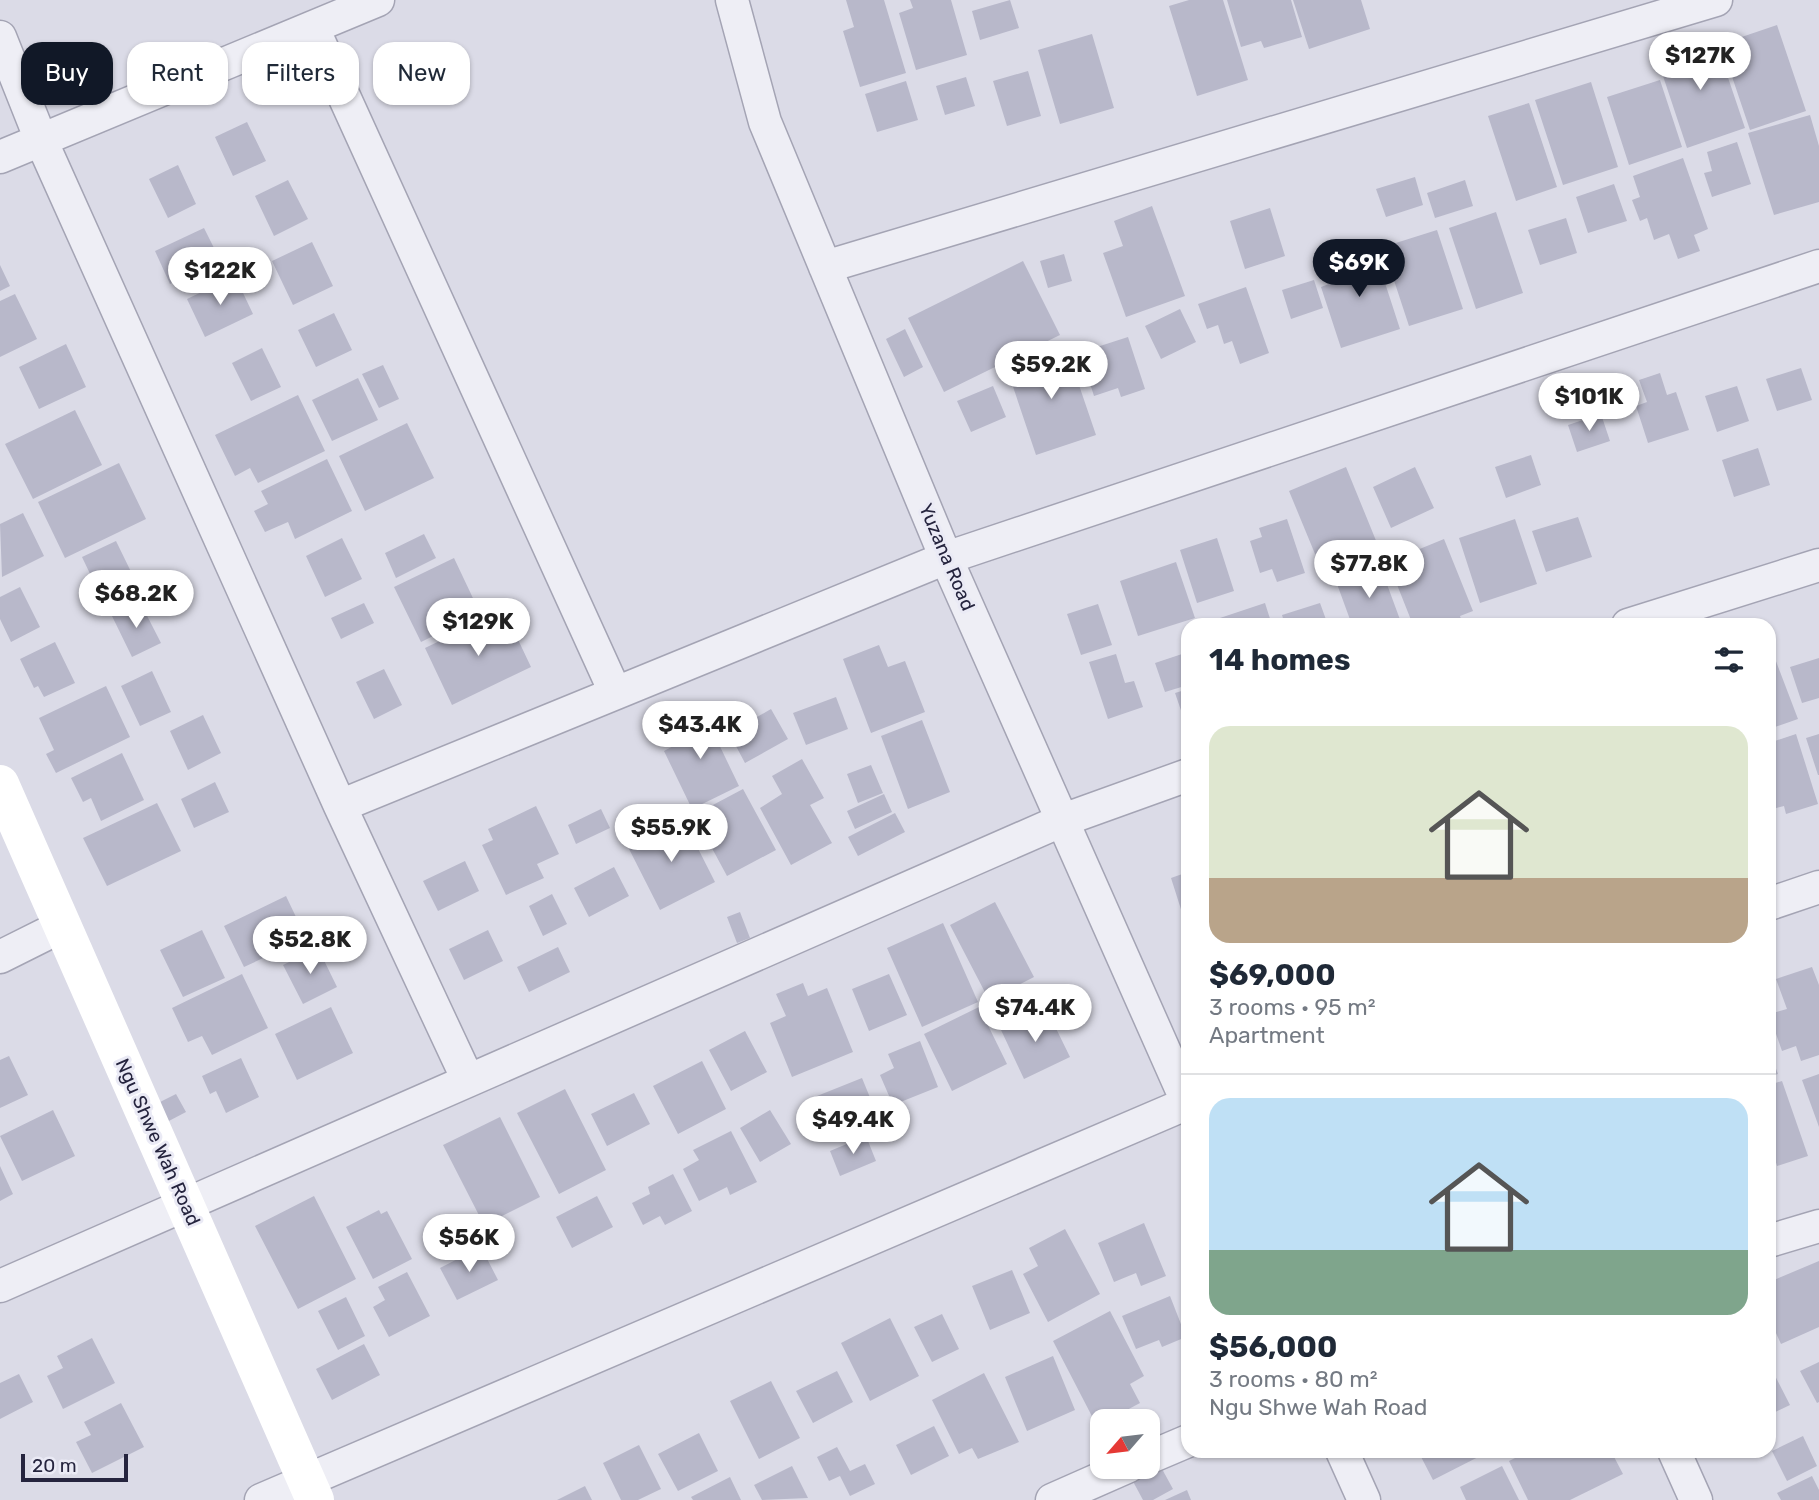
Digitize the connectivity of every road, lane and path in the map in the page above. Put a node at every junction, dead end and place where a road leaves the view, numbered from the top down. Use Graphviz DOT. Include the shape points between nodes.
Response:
graph roads {
  1 [pos="378,0"];
  2 [pos="732,0"];
  3 [pos="1716,0"];
  4 [pos="313,28"];
  5 [pos="0,37"];
  6 [pos="41,140"];
  7 [pos="0,157"];
  8 [pos="1819,265"];
  9 [pos="825,267"];
  10 [pos="946,558"];
  11 [pos="1819,565"];
  12 [pos="1650,618"];
  13 [pos="615,692"];
  14 [pos="1181,778"];
  15 [pos="0,784"];
  16 [pos="340,806"];
  17 [pos="1063,820"];
  18 [pos="1819,887"];
  19 [pos="1776,902"];
  20 [pos="62,926"];
  21 [pos="0,957"];
  22 [pos="468,1080"];
  23 [pos="1181,1087"];
  24 [pos="1181,1106"];
  25 [pos="185,1204"];
  26 [pos="1819,1226"];
  27 [pos="1776,1239"];
  28 [pos="0,1286"];
  29 [pos="1181,1444"];
  30 [pos="1160,1453"];
  31 [pos="1345,1458"];
  32 [pos="1677,1458"];
  33 [pos="1100,1479"];
  34 [pos="311,1490"];
  35 [pos="261,1500"];
  36 [pos="1052,1500"];
  37 [pos="1364,1500"];
  38 [pos="1696,1500"];
  1 -- 4 [label="street"];
  2 -- 9 [label="street, Yuzana Road" via="765,122"];
  3 -- 9 [label="street"];
  4 -- 6 [label="street"];
  4 -- 13 [label="street"];
  5 -- 6 [label="street"];
  6 -- 7 [label="street"];
  6 -- 16 [label="street"];
  8 -- 10 [label="street"];
  9 -- 10 [label="street, Yuzana Road"];
  10 -- 13 [label="street"];
  10 -- 17 [label="street, Yuzana Road"];
  11 -- 12 [label="street"];
  13 -- 16 [label="street"];
  14 -- 17 [label="street"];
  15 -- 20 [label="street, Ngu Shwe Wah Road"];
  16 -- 22 [label="street"];
  17 -- 22 [label="street"];
  17 -- 23 [label="street, Yuzana Road"];
  18 -- 19 [label="street"];
  20 -- 21 [label="street"];
  20 -- 25 [label="street, Ngu Shwe Wah Road"];
  22 -- 25 [label="street"];
  24 -- 34 [label="street"];
  25 -- 28 [label="street"];
  25 -- 34 [label="street, Ngu Shwe Wah Road"];
  26 -- 27 [label="street"];
  29 -- 30 [label="street"];
  31 -- 37 [label="street"];
  32 -- 38 [label="street"];
  33 -- 36 [label="street"];
  34 -- 35 [label="street"];
}
